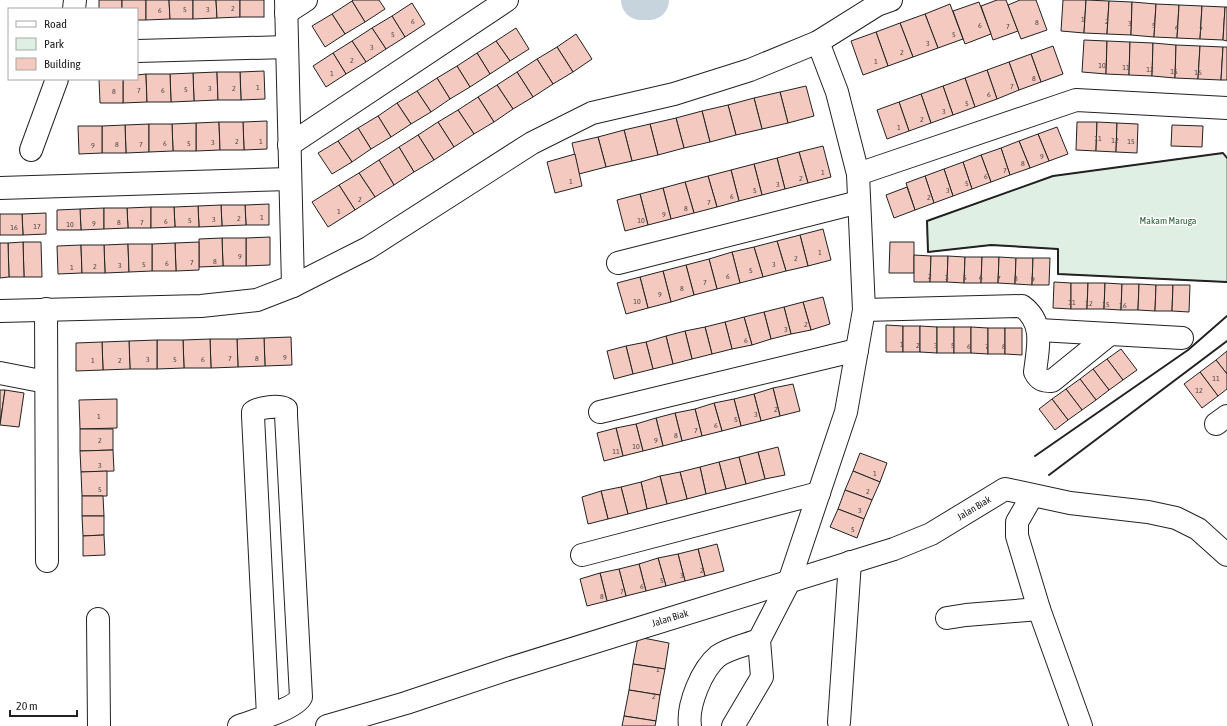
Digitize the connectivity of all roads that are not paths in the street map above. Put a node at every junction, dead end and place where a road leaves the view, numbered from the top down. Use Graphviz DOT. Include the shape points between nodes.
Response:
graph roads {
  1 [pos="306,0"];
  2 [pos="507,0"];
  3 [pos="891,0"];
  4 [pos="286,6"];
  5 [pos="818,42"];
  6 [pos="287,47"];
  7 [pos="138,51"];
  8 [pos="56,80"];
  9 [pos="1227,108"];
  10 [pos="289,145"];
  11 [pos="31,150"];
  12 [pos="858,174"];
  13 [pos="290,179"];
  14 [pos="0,188"];
  15 [pos="859,202"];
  16 [pos="618,263"];
  17 [pos="293,286"];
  18 [pos="46,309"];
  19 [pos="864,310"];
  20 [pos="0,311"];
  21 [pos="1039,330"];
  22 [pos="1110,334"];
  23 [pos="1182,338"];
  24 [pos="857,350"];
  25 [pos="0,373"];
  26 [pos="46,382"];
  27 [pos="600,412"];
  28 [pos="819,493"];
  29 [pos="1032,496"];
  30 [pos="293,554"];
  31 [pos="1227,555"];
  32 [pos="582,556"];
  33 [pos="261,558"];
  34 [pos="47,561"];
  35 [pos="850,562"];
  36 [pos="789,582"];
  37 [pos="1039,609"];
  38 [pos="947,618"];
  39 [pos="98,619"];
  40 [pos="759,640"];
  41 [pos="268,716"];
  42 [pos="839,722"];
  43 [pos="99,726"];
  44 [pos="239,726"];
  45 [pos="326,726"];
  46 [pos="690,726"];
  47 [pos="733,726"];
  48 [pos="1081,726"];
  1 -- 4 [label="street"];
  2 -- 10 [label="street"];
  3 -- 5 [label="street" via="877,5"];
  4 -- 6 [label="street"];
  5 -- 12 [label="street" via="837,92"];
  5 -- 17 [label="street" via="750,70 674,94 592,114 532,143 368,248"];
  6 -- 7 [label="street"];
  6 -- 10 [label="street"];
  8 -- 11 [label="street"];
  9 -- 12 [label="street" via="1076,100"];
  10 -- 13 [label="street"];
  12 -- 15 [label="street"];
  13 -- 14 [label="street"];
  13 -- 17 [label="street"];
  15 -- 16 [label="street"];
  15 -- 19 [label="street"];
  17 -- 18 [label="street" via="257,300 201,306"];
  18 -- 20 [label="street"];
  18 -- 26 [label="street"];
  19 -- 21 [label="street" via="1022,306 1032,313"];
  19 -- 24 [label="street"];
  21 -- 22 [label="street"];
  21 -- 22 [label="street" via="1036,372 1044,381 1052,381"];
  22 -- 23 [label="street"];
  24 -- 27 [label="street"];
  24 -- 28 [label="street" via="846,412"];
  25 -- 26 [label="street"];
  26 -- 34 [label="street"];
  28 -- 32 [label="street"];
  28 -- 36 [label="street"];
  29 -- 31 [label="street" via="1176,518 1198,529"];
  29 -- 35 [label="street, Jalan Biak" via="1004,490 931,534 894,549"];
  29 -- 37 [label="street" via="1017,522 1017,536"];
  30 -- 33 [label="street"];
  30 -- 33 [label="street" via="286,409 257,409 253,416"];
  30 -- 41 [label="street" via="300,697 296,703"];
  33 -- 41 [label="street"];
  35 -- 36 [label="street, Jalan Biak"];
  35 -- 42 [label="street"];
  36 -- 40 [label="street"];
  36 -- 45 [label="street, Jalan Biak"];
  37 -- 38 [label="street"];
  37 -- 48 [label="street"];
  39 -- 43 [label="street"];
  40 -- 46 [label="street" via="718,656 700,678 689,718"];
  40 -- 47 [label="street" via="762,677"];
  41 -- 44 [label="street"];
}
